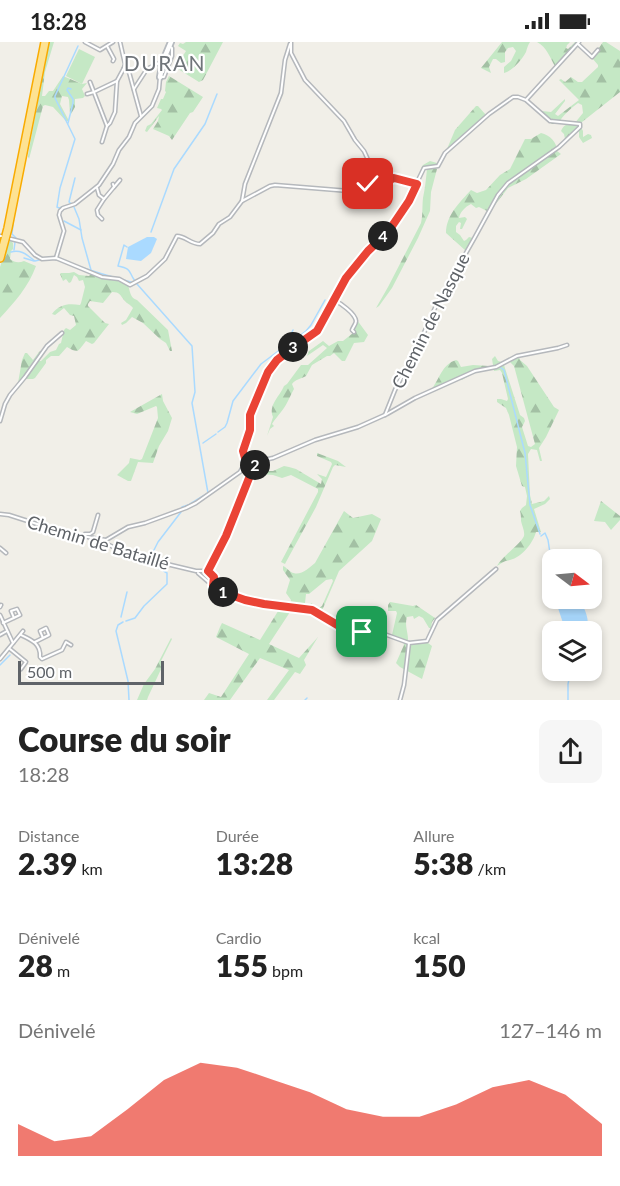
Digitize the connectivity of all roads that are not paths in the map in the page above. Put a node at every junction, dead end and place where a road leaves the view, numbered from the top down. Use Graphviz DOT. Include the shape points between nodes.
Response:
graph roads {
  1 [pos="45,42"];
  2 [pos="85,42"];
  3 [pos="112,42"];
  4 [pos="120,42"];
  5 [pos="291,42"];
  6 [pos="579,43"];
  7 [pos="170,44"];
  8 [pos="107,46"];
  9 [pos="598,50"];
  10 [pos="113,61"];
  11 [pos="166,63"];
  12 [pos="124,68"];
  13 [pos="160,77"];
  14 [pos="117,81"];
  15 [pos="90,82"];
  16 [pos="134,89"];
  17 [pos="94,92"];
  18 [pos="87,94"];
  19 [pos="526,100"];
  20 [pos="141,116"];
  21 [pos="107,126"];
  22 [pos="102,142"];
  23 [pos="394,178"];
  24 [pos="120,180"];
  25 [pos="417,184"];
  26 [pos="96,188"];
  27 [pos="104,199"];
  28 [pos="242,201"];
  29 [pos="102,219"];
  30 [pos="11,238"];
  31 [pos="0,258"];
  32 [pos="56,258"];
  33 [pos="334,300"];
  34 [pos="354,332"];
  35 [pos="62,333"];
  36 [pos="567,345"];
  37 [pos="385,415"];
  38 [pos="0,421"];
  39 [pos="245,458"];
  40 [pos="257,458"];
  41 [pos="0,514"];
  42 [pos="98,515"];
  43 [pos="84,536"];
  44 [pos="93,538"];
  45 [pos="0,548"];
  46 [pos="6,553"];
  47 [pos="496,569"];
  48 [pos="208,571"];
  49 [pos="196,572"];
  50 [pos="213,586"];
  51 [pos="0,615"];
  52 [pos="14,618"];
  53 [pos="3,623"];
  54 [pos="7,631"];
  55 [pos="23,631"];
  56 [pos="0,634"];
  57 [pos="21,635"];
  58 [pos="44,638"];
  59 [pos="35,642"];
  60 [pos="13,643"];
  61 [pos="410,643"];
  62 [pos="71,645"];
  63 [pos="10,648"];
  64 [pos="0,659"];
  65 [pos="21,669"];
  66 [pos="400,700"];
  1 -- 31 [label="highway"];
  2 -- 8 [label="street" via="100,50"];
  3 -- 8 [label="street"];
  4 -- 12 [label="street"];
  5 -- 23 [label="street" via="291,53 304,80 344,121 369,162"];
  5 -- 28 [label="street" via="281,93"];
  6 -- 9 [label="street" via="592,57"];
  6 -- 19 [label="street"];
  7 -- 11 [label="street"];
  8 -- 10 [label="street"];
  11 -- 13 [label="street"];
  11 -- 13 [label="street" via="167,71"];
  11 -- 16 [label="street" via="147,69"];
  12 -- 14 [label="street"];
  12 -- 16 [label="street"];
  13 -- 20 [label="street" via="154,104"];
  14 -- 17 [label="street"];
  14 -- 21 [label="street" via="116,112"];
  15 -- 17 [label="street"];
  16 -- 20 [label="street"];
  17 -- 18 [label="street"];
  17 -- 21 [label="street"];
  19 -- 25 [label="street" via="510,98 489,114 445,153 438,166 422,170"];
  19 -- 37 [label="street, Chemin de Nasque" via="550,121 581,124 580,127 498,195 435,308"];
  20 -- 26 [label="street"];
  21 -- 22 [label="street"];
  23 -- 25 [label="street"];
  23 -- 28 [label="street" via="349,192 273,185"];
  24 -- 27 [label="street"];
  25 -- 33 [label="street" via="388,232 352,270"];
  26 -- 27 [label="street"];
  26 -- 32 [label="street" via="60,211 64,231"];
  27 -- 29 [label="street" via="97,210"];
  28 -- 32 [label="street" via="200,244 177,236 165,259 130,285"];
  30 -- 32 [label="street" via="23,242 38,258"];
  33 -- 34 [label="street" via="355,318"];
  33 -- 39 [label="street" via="317,331 277,360 265,377 250,415"];
  35 -- 38 [label="street" via="10,395"];
  36 -- 37 [label="street" via="517,356 499,366 475,371"];
  37 -- 40 [label="street" via="273,458"];
  39 -- 40 [label="street"];
  39 -- 44 [label="street" via="240,472 190,506 128,527 106,540"];
  40 -- 48 [label="street"];
  41 -- 44 [label="street, Chemin de Bataillé"];
  42 -- 43 [label="street" via="93,532"];
  44 -- 49 [label="street, Chemin de Bataillé" via="133,556"];
  45 -- 46 [label="street"];
  47 -- 61 [label="street" via="437,620 427,641"];
  48 -- 49 [label="street, Chemin de Bataillé"];
  48 -- 50 [label="street" via="214,577"];
  49 -- 50 [label="street, Chemin de Bataillé"];
  50 -- 61 [label="street, Chemin de Bataillé" via="245,600 312,610 344,627"];
  51 -- 53 [label="street"];
  52 -- 53 [label="street"];
  53 -- 54 [label="street"];
  54 -- 56 [label="street"];
  54 -- 60 [label="street"];
  55 -- 57 [label="street"];
  57 -- 59 [label="street"];
  57 -- 60 [label="street"];
  58 -- 59 [label="street"];
  59 -- 62 [label="street" via="44,659 62,650 66,642"];
  60 -- 63 [label="street"];
  61 -- 66 [label="street"];
  63 -- 64 [label="street"];
  63 -- 65 [label="street" via="26,662"];
}
